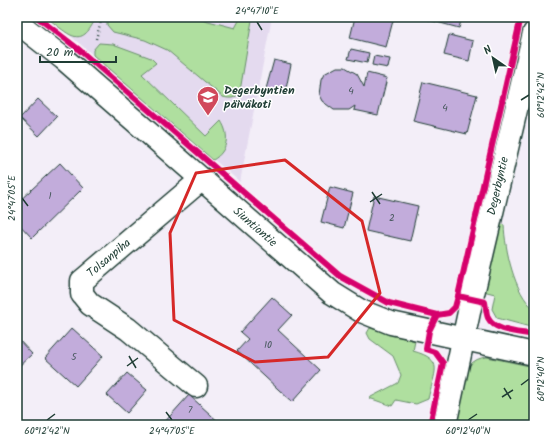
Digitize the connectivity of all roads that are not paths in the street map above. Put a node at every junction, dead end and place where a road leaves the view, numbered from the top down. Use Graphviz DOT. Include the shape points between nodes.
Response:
graph roads {
  1 [pos="17,22"];
  2 [pos="534,33"];
  3 [pos="202,179"];
  4 [pos="463,339"];
  5 [pos="534,354"];
  6 [pos="196,386"];
  7 [pos="445,425"];
  1 -- 3 [label="street, Siuntiontie" via="64,59"];
  2 -- 4 [label="street, Degerbyntie"];
  3 -- 4 [label="street, Siuntiontie" via="309,274 349,304 391,323"];
  3 -- 6 [label="street, Tolsanpiha" via="82,281 82,294 90,304 128,329"];
  4 -- 5 [label="street, Siuntiontie"];
  4 -- 7 [label="street, Degerbyntie"];
}
